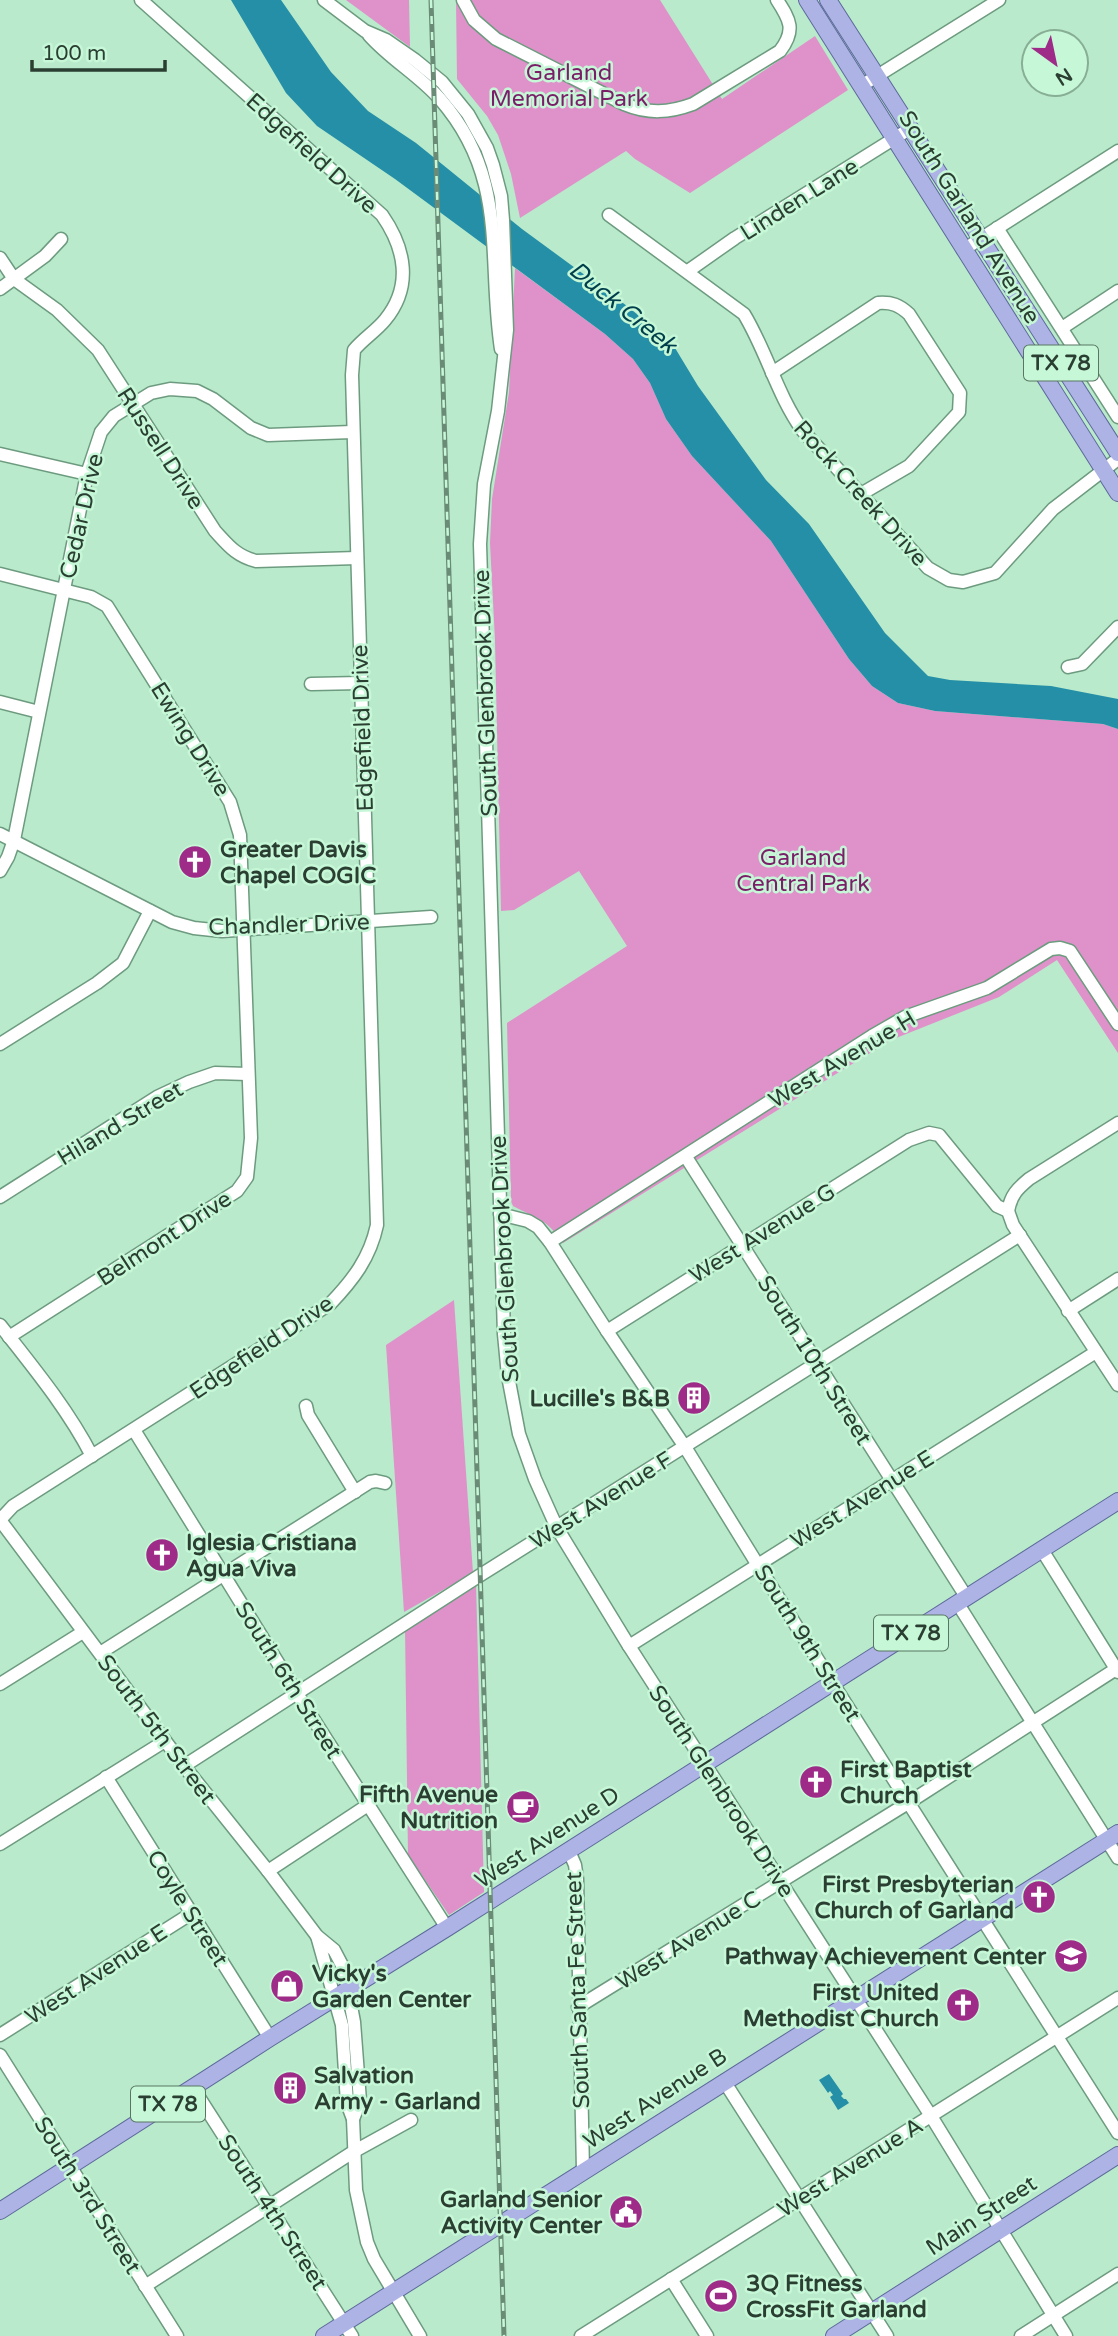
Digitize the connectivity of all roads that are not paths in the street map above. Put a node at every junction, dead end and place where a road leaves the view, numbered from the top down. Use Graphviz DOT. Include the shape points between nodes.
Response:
graph roads {
  1 [pos="141,0"];
  2 [pos="324,0"];
  3 [pos="463,0"];
  4 [pos="777,0"];
  5 [pos="807,0"];
  6 [pos="828,0"];
  7 [pos="999,0"];
  8 [pos="365,31"];
  9 [pos="878,76"];
  10 [pos="861,86"];
  11 [pos="911,128"];
  12 [pos="894,139"];
  13 [pos="1118,151"];
  14 [pos="609,215"];
  15 [pos="997,228"];
  16 [pos="61,239"];
  17 [pos="981,239"];
  18 [pos="963,250"];
  19 [pos="0,258"];
  20 [pos="688,271"];
  21 [pos="14,279"];
  22 [pos="0,289"];
  23 [pos="1118,291"];
  24 [pos="502,297"];
  25 [pos="1062,328"];
  26 [pos="772,373"];
  27 [pos="133,404"];
  28 [pos="1118,417"];
  29 [pos="352,432"];
  30 [pos="1115,443"];
  31 [pos="1092,451"];
  32 [pos="0,454"];
  33 [pos="1118,459"];
  34 [pos="1103,470"];
  35 [pos="87,474"];
  36 [pos="1118,493"];
  37 [pos="861,494"];
  38 [pos="357,558"];
  39 [pos="0,574"];
  40 [pos="64,591"];
  41 [pos="1118,627"];
  42 [pos="1068,667"];
  43 [pos="361,683"];
  44 [pos="310,684"];
  45 [pos="0,702"];
  46 [pos="39,712"];
  47 [pos="0,834"];
  48 [pos="14,840"];
  49 [pos="0,871"];
  50 [pos="150,911"];
  51 [pos="431,917"];
  52 [pos="369,921"];
  53 [pos="244,929"];
  54 [pos="1118,1024"];
  55 [pos="0,1044"];
  56 [pos="248,1074"];
  57 [pos="1118,1123"];
  58 [pos="686,1157"];
  59 [pos="0,1198"];
  60 [pos="1008,1210"];
  61 [pos="500,1214"];
  62 [pos="1020,1235"];
  63 [pos="551,1242"];
  64 [pos="743,1245"];
  65 [pos="1118,1279"];
  66 [pos="1068,1311"];
  67 [pos="0,1325"];
  68 [pos="607,1331"];
  69 [pos="9,1337"];
  70 [pos="1096,1352"];
  71 [pos="817,1363"];
  72 [pos="1118,1385"];
  73 [pos="306,1406"];
  74 [pos="134,1430"];
  75 [pos="685,1447"];
  76 [pos="92,1456"];
  77 [pos="892,1480"];
  78 [pos="385,1483"];
  79 [pos="355,1492"];
  80 [pos="1118,1501"];
  81 [pos="0,1520"];
  82 [pos="557,1528"];
  83 [pos="1042,1550"];
  84 [pos="758,1565"];
  85 [pos="224,1576"];
  86 [pos="962,1601"];
  87 [pos="83,1632"];
  88 [pos="629,1646"];
  89 [pos="100,1653"];
  90 [pos="1117,1670"];
  91 [pos="833,1682"];
  92 [pos="0,1684"];
  93 [pos="296,1692"];
  94 [pos="1032,1723"];
  95 [pos="164,1741"];
  96 [pos="704,1764"];
  97 [pos="184,1766"];
  98 [pos="106,1777"];
  99 [pos="908,1803"];
  100 [pos="368,1805"];
  101 [pos="1112,1837"];
  102 [pos="0,1844"];
  103 [pos="569,1851"];
  104 [pos="1118,1858"];
  105 [pos="268,1871"];
  106 [pos="780,1882"];
  107 [pos="192,1913"];
  108 [pos="982,1919"];
  109 [pos="447,1928"];
  110 [pos="343,1993"];
  111 [pos="855,1998"];
  112 [pos="1118,1998"];
  113 [pos="579,2007"];
  114 [pos="0,2035"];
  115 [pos="1056,2036"];
  116 [pos="270,2038"];
  117 [pos="0,2054"];
  118 [pos="724,2081"];
  119 [pos="193,2088"];
  120 [pos="931,2116"];
  121 [pos="411,2120"];
  122 [pos="1118,2133"];
  123 [pos="353,2152"];
  124 [pos="1118,2155"];
  125 [pos="71,2165"];
  126 [pos="583,2171"];
  127 [pos="799,2199"];
  128 [pos="268,2207"];
  129 [pos="0,2211"];
  130 [pos="1001,2230"];
  131 [pos="1118,2274"];
  132 [pos="671,2279"];
  133 [pos="145,2286"];
  134 [pos="393,2293"];
  135 [pos="872,2312"];
  136 [pos="1054,2316"];
  137 [pos="348,2330"];
  138 [pos="177,2336"];
  139 [pos="324,2336"];
  140 [pos="420,2336"];
  141 [pos="581,2336"];
  142 [pos="707,2336"];
  143 [pos="834,2336"];
  144 [pos="887,2336"];
  145 [pos="1021,2336"];
  146 [pos="1066,2336"];
  1 -- 29 [label="street, Edgefield Drive" via="382,215 394,233 405,273 400,295 385,320 354,350"];
  2 -- 8 [label="street, South Glenbrook Drive"];
  3 -- 4 [label="street" via="474,20 496,38 624,104 657,113 693,104 780,51 790,28"];
  5 -- 10 [label="main road, South Garland Avenue / TX 78"];
  6 -- 9 [label="main road, South Garland Avenue / TX 78"];
  7 -- 9 [label="street"];
  8 -- 24 [label="street, South Glenbrook Drive" via="440,100 461,128 482,172 492,211"];
  8 -- 24 [label="street, South Glenbrook Drive" via="415,60 454,96 487,148 503,220"];
  9 -- 10 [label="street"];
  9 -- 11 [label="main road, South Garland Avenue / TX 78"];
  10 -- 12 [label="main road, South Garland Avenue / TX 78"];
  11 -- 12 [label="street, Linden Lane"];
  11 -- 17 [label="main road, South Garland Avenue / TX 78"];
  12 -- 18 [label="main road, South Garland Avenue / TX 78"];
  12 -- 20 [label="street, Linden Lane"];
  13 -- 15 [label="street"];
  14 -- 20 [label="street, Rock Creek Drive"];
  15 -- 17 [label="street"];
  15 -- 25 [label="street"];
  16 -- 21 [label="street"];
  17 -- 18 [label="street"];
  17 -- 30 [label="main road, South Garland Avenue / TX 78"];
  18 -- 31 [label="main road, South Garland Avenue / TX 78"];
  19 -- 21 [label="street, Russell Drive"];
  20 -- 26 [label="street, Rock Creek Drive" via="744,314"];
  21 -- 22 [label="street"];
  21 -- 27 [label="street, Russell Drive" via="83,333"];
  23 -- 25 [label="street"];
  24 -- 61 [label="street, South Glenbrook Drive" via="507,330 484,484 480,544"];
  25 -- 28 [label="street"];
  26 -- 37 [label="street, Rock Creek Drive" via="796,421"];
  26 -- 37 [label="street" via="878,303 898,305 908,314 961,393 960,412 909,466"];
  27 -- 29 [label="street, Cedar Drive" via="170,389 197,391 268,435"];
  27 -- 35 [label="street, Cedar Drive" via="114,416 102,432"];
  27 -- 38 [label="street, Russell Drive" via="215,531 242,558"];
  29 -- 38 [label="street, Edgefield Drive"];
  30 -- 31 [label="street"];
  31 -- 34 [label="main road, South Garland Avenue / TX 78"];
  32 -- 35 [label="street"];
  33 -- 34 [label="street, Rock Creek Drive"];
  34 -- 36 [label="main road, South Garland Avenue / TX 78"];
  34 -- 37 [label="street, Rock Creek Drive" via="1053,509 995,573 963,582 930,570"];
  35 -- 40 [label="street, Cedar Drive"];
  38 -- 43 [label="street, Edgefield Drive"];
  39 -- 40 [label="street, Ewing Drive"];
  40 -- 46 [label="street, Cedar Drive"];
  40 -- 53 [label="street, Ewing Drive" via="107,606 230,802 240,835"];
  41 -- 42 [label="street" via="1082,664"];
  43 -- 44 [label="street"];
  43 -- 52 [label="street, Edgefield Drive"];
  45 -- 46 [label="street"];
  46 -- 48 [label="street, Cedar Drive"];
  47 -- 48 [label="street, Chandler Drive"];
  48 -- 49 [label="street, Cedar Drive"];
  48 -- 50 [label="street, Chandler Drive"];
  50 -- 53 [label="street, Chandler Drive" via="194,928"];
  50 -- 55 [label="street" via="123,963"];
  51 -- 52 [label="street, Chandler Drive"];
  52 -- 53 [label="street, Chandler Drive"];
  52 -- 74 [label="street, Edgefield Drive" via="377,1225 368,1255 351,1283 330,1304"];
  53 -- 56 [label="street, Belmont Drive"];
  54 -- 58 [label="street, West Avenue H" via="1070,951 1051,949 987,988 905,1017"];
  56 -- 59 [label="street, Hiland Street" via="215,1073 157,1097"];
  56 -- 69 [label="street, Belmont Drive" via="249,1166 237,1191"];
  57 -- 60 [label="street" via="1029,1179 1016,1190"];
  58 -- 63 [label="street, West Avenue H"];
  58 -- 64 [label="street, South 10th Street"];
  60 -- 62 [label="street"];
  60 -- 64 [label="street, West Avenue G" via="997,1206 939,1135 929,1133 918,1135"];
  61 -- 63 [label="street, South 9th Street" via="538,1227"];
  61 -- 82 [label="street, South Glenbrook Drive" via="504,1334 513,1413"];
  62 -- 66 [label="street"];
  62 -- 71 [label="street, West Avenue F"];
  63 -- 68 [label="street, South 9th Street"];
  64 -- 68 [label="street, West Avenue G"];
  64 -- 71 [label="street, South 10th Street"];
  65 -- 66 [label="street"];
  66 -- 70 [label="street"];
  67 -- 69 [label="street"];
  68 -- 75 [label="street, South 9th Street"];
  69 -- 76 [label="street" via="79,1430"];
  70 -- 72 [label="street"];
  70 -- 77 [label="street, West Avenue E"];
  71 -- 75 [label="street, West Avenue F"];
  71 -- 77 [label="street, South 10th Street"];
  73 -- 79 [label="street"];
  74 -- 76 [label="street, Edgefield Drive"];
  74 -- 85 [label="street, South 6th Street"];
  75 -- 82 [label="street, West Avenue F"];
  75 -- 84 [label="street, South 9th Street"];
  76 -- 81 [label="street, Edgefield Drive" via="13,1506"];
  77 -- 84 [label="street, West Avenue E"];
  77 -- 86 [label="street, South 10th Street"];
  78 -- 79 [label="street" via="376,1480"];
  79 -- 85 [label="street"];
  80 -- 83 [label="main road, West Avenue D / TX 78"];
  81 -- 87 [label="street, South 5th Street"];
  82 -- 88 [label="street, South Glenbrook Drive"];
  82 -- 93 [label="street, West Avenue F"];
  83 -- 86 [label="main road, West Avenue D / TX 78"];
  83 -- 90 [label="street"];
  84 -- 88 [label="street, West Avenue E"];
  84 -- 91 [label="street, South 9th Street"];
  85 -- 89 [label="street"];
  85 -- 93 [label="street, South 6th Street"];
  86 -- 91 [label="main road, West Avenue D / TX 78"];
  86 -- 94 [label="street, South 10th Street"];
  87 -- 89 [label="street, South 5th Street"];
  87 -- 92 [label="street"];
  88 -- 96 [label="street, South Glenbrook Drive"];
  89 -- 95 [label="street, South 5th Street"];
  90 -- 94 [label="street, West Avenue C"];
  91 -- 96 [label="main road, West Avenue D / TX 78"];
  91 -- 99 [label="street, South 9th Street"];
  93 -- 97 [label="street, West Avenue F"];
  93 -- 100 [label="street, South 6th Street"];
  94 -- 99 [label="street, West Avenue C"];
  94 -- 101 [label="street, South 10th Street"];
  95 -- 97 [label="street, South 5th Street"];
  95 -- 98 [label="street"];
  96 -- 103 [label="main road, West Avenue D / TX 78"];
  96 -- 106 [label="street, South Glenbrook Drive"];
  97 -- 105 [label="street, South 5th Street"];
  98 -- 102 [label="street"];
  98 -- 107 [label="street, Coyle Street"];
  99 -- 106 [label="street, West Avenue C"];
  99 -- 108 [label="street, South 9th Street"];
  100 -- 105 [label="street"];
  100 -- 109 [label="street, South 6th Street"];
  101 -- 104 [label="street, South 10th Street"];
  101 -- 108 [label="main road, West Avenue B"];
  103 -- 109 [label="main road, West Avenue D / TX 78"];
  103 -- 113 [label="street, South Santa Fe Street" via="577,1879"];
  105 -- 110 [label="street, South 5th Street" via="317,1936"];
  106 -- 111 [label="street, South Glenbrook Drive"];
  106 -- 113 [label="street, West Avenue C"];
  107 -- 114 [label="street, West Avenue E"];
  107 -- 116 [label="street, Coyle Street"];
  108 -- 111 [label="main road, West Avenue B"];
  108 -- 115 [label="street, South 9th Street"];
  109 -- 110 [label="main road, West Avenue D / TX 78"];
  110 -- 116 [label="main road, West Avenue D / TX 78"];
  110 -- 123 [label="street, South 5th Street"];
  111 -- 118 [label="main road, West Avenue B"];
  111 -- 120 [label="street, South Glenbrook Drive"];
  112 -- 115 [label="street, West Avenue A"];
  113 -- 126 [label="street, South Santa Fe Street"];
  115 -- 120 [label="street, West Avenue A"];
  115 -- 122 [label="street, South 9th Street"];
  116 -- 119 [label="main road, West Avenue D / TX 78"];
  117 -- 125 [label="street, South 3rd Street"];
  118 -- 126 [label="main road, West Avenue B"];
  118 -- 127 [label="street"];
  119 -- 125 [label="main road, West Avenue D / TX 78"];
  119 -- 128 [label="street, South 4th Street"];
  120 -- 127 [label="street, West Avenue A"];
  120 -- 130 [label="street, South Glenbrook Drive"];
  121 -- 123 [label="street"];
  123 -- 128 [label="street"];
  123 -- 134 [label="street, South 5th Street" via="358,2207 367,2242"];
  124 -- 130 [label="main road, Main Street"];
  125 -- 129 [label="main road, West Avenue D / TX 78"];
  125 -- 133 [label="street, South 3rd Street"];
  126 -- 134 [label="main road, West Avenue B"];
  127 -- 132 [label="street, West Avenue A"];
  127 -- 135 [label="street"];
  128 -- 133 [label="street"];
  128 -- 137 [label="street, South 4th Street"];
  130 -- 135 [label="main road, Main Street"];
  130 -- 136 [label="street, South Glenbrook Drive"];
  131 -- 136 [label="street"];
  132 -- 141 [label="street, West Avenue A"];
  132 -- 142 [label="street"];
  133 -- 138 [label="street, South 3rd Street"];
  134 -- 137 [label="main road, West Avenue B"];
  134 -- 140 [label="street, South 5th Street"];
  135 -- 143 [label="main road, Main Street"];
  135 -- 144 [label="street"];
  136 -- 145 [label="street"];
  136 -- 146 [label="street, South Glenbrook Drive"];
  137 -- 139 [label="main road, West Avenue B"];
}
